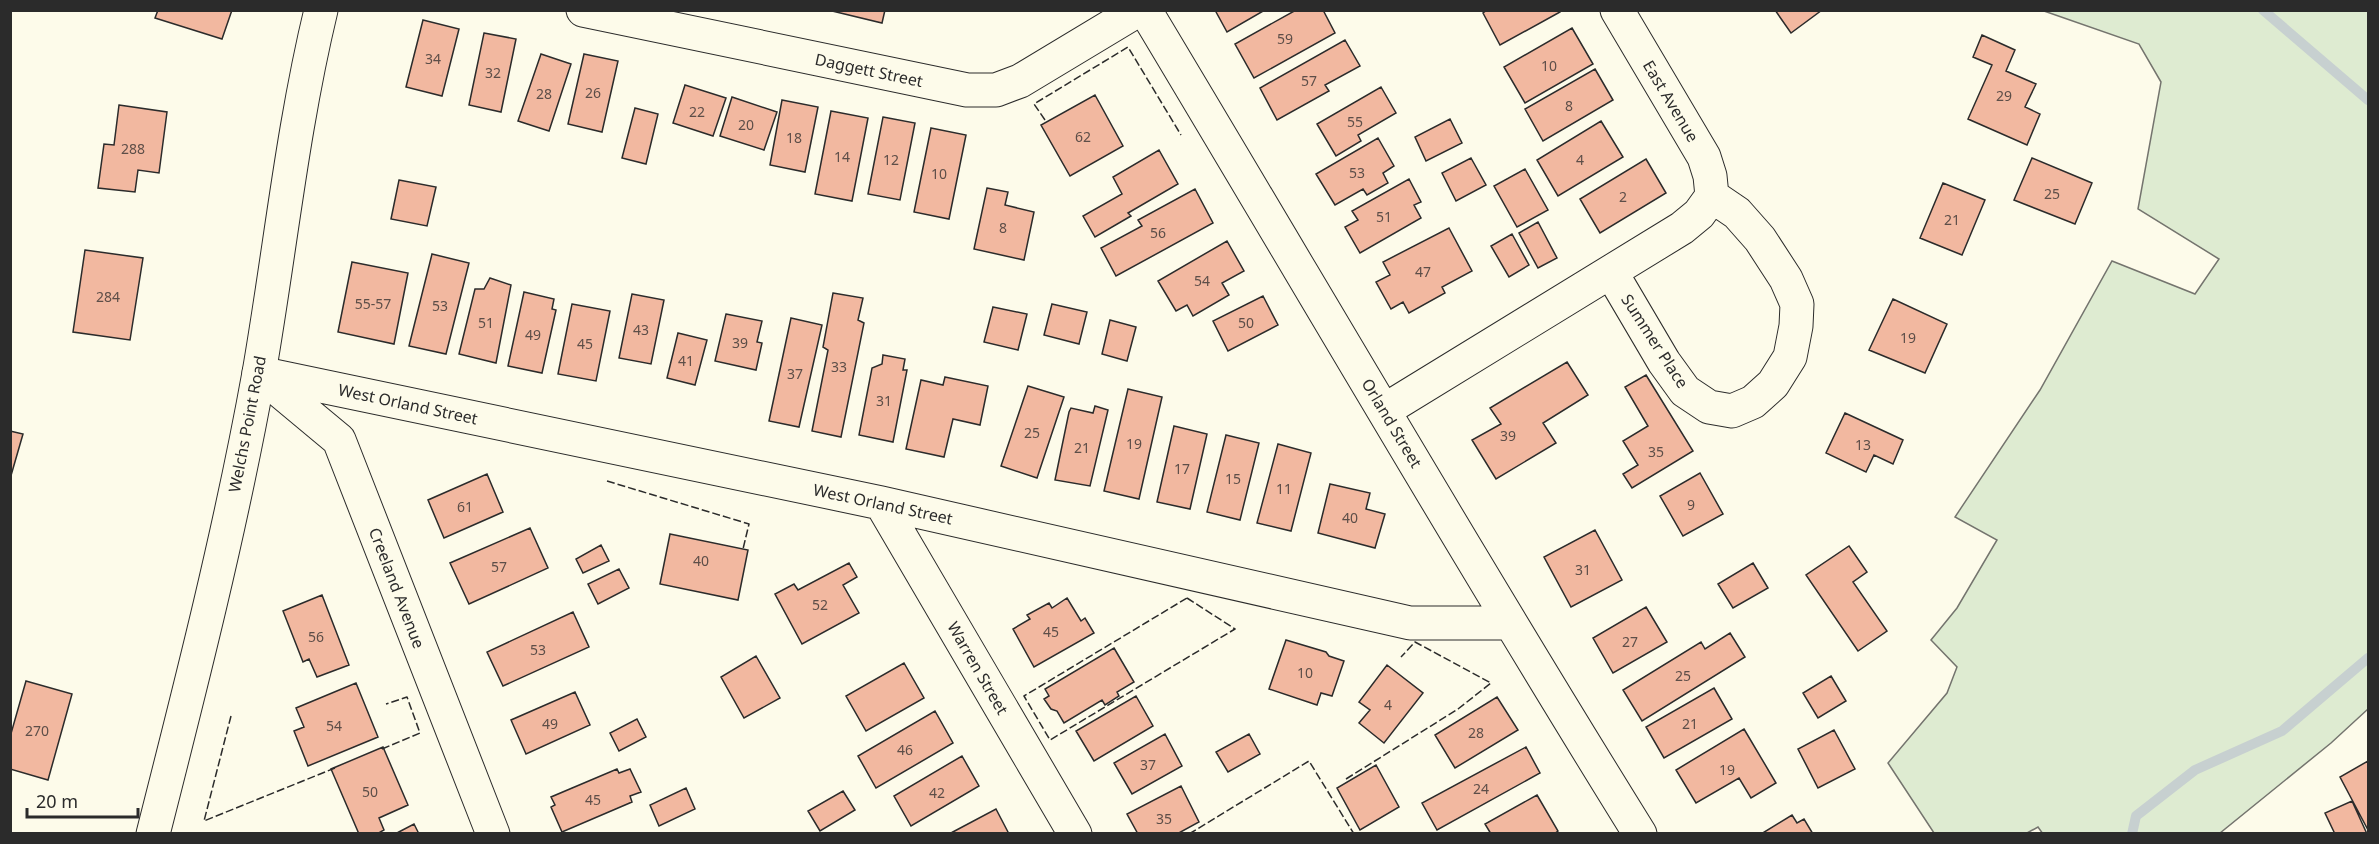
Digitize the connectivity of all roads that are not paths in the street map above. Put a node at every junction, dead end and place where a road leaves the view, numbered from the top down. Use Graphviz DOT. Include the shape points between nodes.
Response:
graph roads {
  1 [pos="321,10"];
  2 [pos="583,10"];
  3 [pos="1138,10"];
  4 [pos="1145,10"];
  5 [pos="1617,10"];
  6 [pos="1712,196"];
  7 [pos="1611,272"];
  8 [pos="259,373"];
  9 [pos="1385,410"];
  10 [pos="881,503"];
  11 [pos="1509,623"];
  12 [pos="153,834"];
  13 [pos="493,834"];
  14 [pos="1075,834"];
  15 [pos="1640,834"];
  1 -- 8 [label="street, Welchs Point Road" via="292,155"];
  2 -- 3 [label="street, Daggett Street" via="967,90 996,90 1020,81"];
  4 -- 9 [label="street, Orland Street"];
  5 -- 6 [label="street, East Avenue" via="1704,157"];
  6 -- 7 [label="street" via="1682,228"];
  6 -- 7 [label="street, Summer Place" via="1737,213 1760,239 1797,304 1790,357 1773,384 1752,402 1732,411 1708,407 1685,391"];
  7 -- 9 [label="street"];
  8 -- 10 [label="street, West Orland Street"];
  8 -- 12 [label="street, Welchs Point Road" via="206,629"];
  8 -- 13 [label="street, Creeland Avenue" via="339,440"];
  9 -- 11 [label="street, Orland Street"];
  10 -- 11 [label="street, West Orland Street" via="1410,623"];
  10 -- 14 [label="street, Warren Street"];
  11 -- 15 [label="street, Orland Street"];
}
